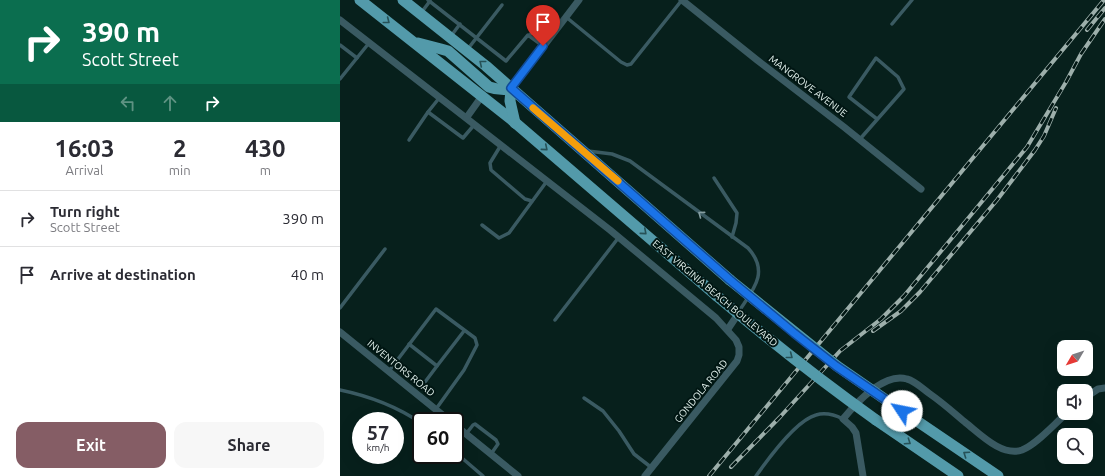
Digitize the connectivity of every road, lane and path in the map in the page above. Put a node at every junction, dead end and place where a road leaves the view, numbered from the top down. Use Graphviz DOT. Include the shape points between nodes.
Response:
graph roads {
  1 [pos="360,0"];
  2 [pos="403,0"];
  3 [pos="578,0"];
  4 [pos="682,0"];
  5 [pos="912,0"];
  6 [pos="429,1"];
  7 [pos="502,5"];
  8 [pos="420,14"];
  9 [pos="565,16"];
  10 [pos="340,20"];
  11 [pos="541,20"];
  12 [pos="460,24"];
  13 [pos="892,24"];
  14 [pos="529,36"];
  15 [pos="476,37"];
  16 [pos="450,38"];
  17 [pos="413,42"];
  18 [pos="369,43"];
  19 [pos="340,45"];
  20 [pos="543,46"];
  21 [pos="466,50"];
  22 [pos="357,58"];
  23 [pos="340,80"];
  24 [pos="511,88"];
  25 [pos="482,96"];
  26 [pos="440,97"];
  27 [pos="428,112"];
  28 [pos="467,118"];
  29 [pos="877,119"];
  30 [pos="515,123"];
  31 [pos="475,124"];
  32 [pos="860,139"];
  33 [pos="409,140"];
  34 [pos="501,144"];
  35 [pos="581,149"];
  36 [pos="714,178"];
  37 [pos="547,181"];
  38 [pos="920,189"];
  39 [pos="532,201"];
  40 [pos="482,225"];
  41 [pos="619,237"];
  42 [pos="732,237"];
  43 [pos="385,249"];
  44 [pos="340,308"];
  45 [pos="738,314"];
  46 [pos="555,320"];
  47 [pos="728,329"];
  48 [pos="464,331"];
  49 [pos="340,332"];
  50 [pos="409,344"];
  51 [pos="437,366"];
  52 [pos="388,371"];
  53 [pos="425,382"];
  54 [pos="1105,388"];
  55 [pos="340,390"];
  56 [pos="1093,392"];
  57 [pos="584,398"];
  58 [pos="436,409"];
  59 [pos="440,412"];
  60 [pos="412,418"];
  61 [pos="843,419"];
  62 [pos="1059,420"];
  63 [pos="466,434"];
  64 [pos="491,454"];
  65 [pos="464,460"];
  66 [pos="652,468"];
  67 [pos="483,476"];
  68 [pos="518,476"];
  69 [pos="645,476"];
  70 [pos="756,476"];
  71 [pos="863,476"];
  72 [pos="958,476"];
  73 [pos="998,476"];
  1 -- 17 [label="main road, EAST VIRGINIA BEACH BOULEVARD, one-way"];
  2 -- 8 [label="main road, EAST VIRGINIA BEACH BOULEVARD"];
  3 -- 9 [label="street"];
  4 -- 9 [label="lane" via="631,64 627,65"];
  4 -- 32 [label="street, MANGROVE AVENUE"];
  5 -- 13 [label="lane"];
  6 -- 8 [label="lane"];
  6 -- 12 [label="lane"];
  7 -- 15 [label="lane"];
  8 -- 16 [label="main road, EAST VIRGINIA BEACH BOULEVARD"];
  9 -- 20 [label="street"];
  10 -- 18 [label="street, EAST VIRGINIA BEACH BOULEVARD"];
  11 -- 14 [label="lane"];
  12 -- 15 [label="lane"];
  12 -- 16 [label="lane"];
  14 -- 15 [label="lane" via="506,61"];
  14 -- 20 [label="lane"];
  15 -- 21 [label="lane"];
  16 -- 21 [label="main road, EAST VIRGINIA BEACH BOULEVARD"];
  17 -- 24 [label="main road" via="448,52 489,87 503,90"];
  17 -- 25 [label="main road, EAST VIRGINIA BEACH BOULEVARD"];
  18 -- 22 [label="lane"];
  18 -- 26 [label="street, EAST VIRGINIA BEACH BOULEVARD"];
  19 -- 22 [label="lane"];
  20 -- 24 [label="street"];
  24 -- 21 [label="main road, EAST VIRGINIA BEACH BOULEVARD, one-way"];
  22 -- 23 [label="lane"];
  24 -- 30 [label="main road" via="510,100"];
  24 -- 35 [label="main road, EAST VIRGINIA BEACH BOULEVARD"];
  25 -- 28 [label="street"];
  25 -- 30 [label="main road, EAST VIRGINIA BEACH BOULEVARD"];
  26 -- 27 [label="lane"];
  26 -- 28 [label="street, EAST VIRGINIA BEACH BOULEVARD"];
  27 -- 31 [label="lane" via="463,138"];
  27 -- 33 [label="lane"];
  28 -- 31 [label="street, EAST VIRGINIA BEACH BOULEVARD"];
  29 -- 29 [label="lane" via="904,89 898,77 876,58 848,97"];
  29 -- 32 [label="lane"];
  30 -- 72 [label="main road, EAST VIRGINIA BEACH BOULEVARD, one-way, bridge" via="764,336 828,386"];
  31 -- 34 [label="street, EAST VIRGINIA BEACH BOULEVARD"];
  32 -- 38 [label="street, MANGROVE AVENUE"];
  34 -- 37 [label="street, EAST VIRGINIA BEACH BOULEVARD"];
  34 -- 39 [label="lane" via="490,163 491,170 525,199"];
  42 -- 35 [label="lane, one-way" via="630,161 612,154"];
  73 -- 35 [label="main road, EAST VIRGINIA BEACH BOULEVARD, one-way, bridge" via="836,366 730,280"];
  36 -- 42 [label="lane" via="737,213"];
  37 -- 39 [label="lane"];
  37 -- 41 [label="street, EAST VIRGINIA BEACH BOULEVARD"];
  39 -- 40 [label="lane" via="509,233 499,238"];
  41 -- 46 [label="lane"];
  41 -- 47 [label="street, EAST VIRGINIA BEACH BOULEVARD"];
  42 -- 45 [label="lane" via="754,255 758,268 757,284"];
  43 -- 44 [label="lane"];
  45 -- 47 [label="street"];
  47 -- 66 [label="street, GONDOLA ROAD" via="739,347 737,361"];
  48 -- 50 [label="lane" via="436,309"];
  48 -- 51 [label="lane"];
  48 -- 58 [label="lane" via="475,338 477,345 456,383"];
  49 -- 52 [label="street, INVENTORS ROAD"];
  50 -- 51 [label="lane"];
  50 -- 52 [label="lane"];
  51 -- 53 [label="lane"];
  52 -- 58 [label="street, INVENTORS ROAD"];
  54 -- 56 [label="street"];
  55 -- 60 [label="lane" via="380,401"];
  57 -- 66 [label="lane" via="604,411 634,454"];
  58 -- 59 [label="street, INVENTORS ROAD"];
  61 -- 62 [label="street" via="872,390 900,378 911,380 985,439 1007,450 1022,450"];
  61 -- 70 [label="lane" via="832,414 821,414 807,419 798,426"];
  61 -- 71 [label="street" via="856,433"];
  63 -- 64 [label="street"];
  63 -- 64 [label="lane" via="475,424 496,440 498,444"];
  64 -- 68 [label="street"];
  65 -- 67 [label="lane"];
  66 -- 69 [label="street, GONDOLA ROAD"];
}
